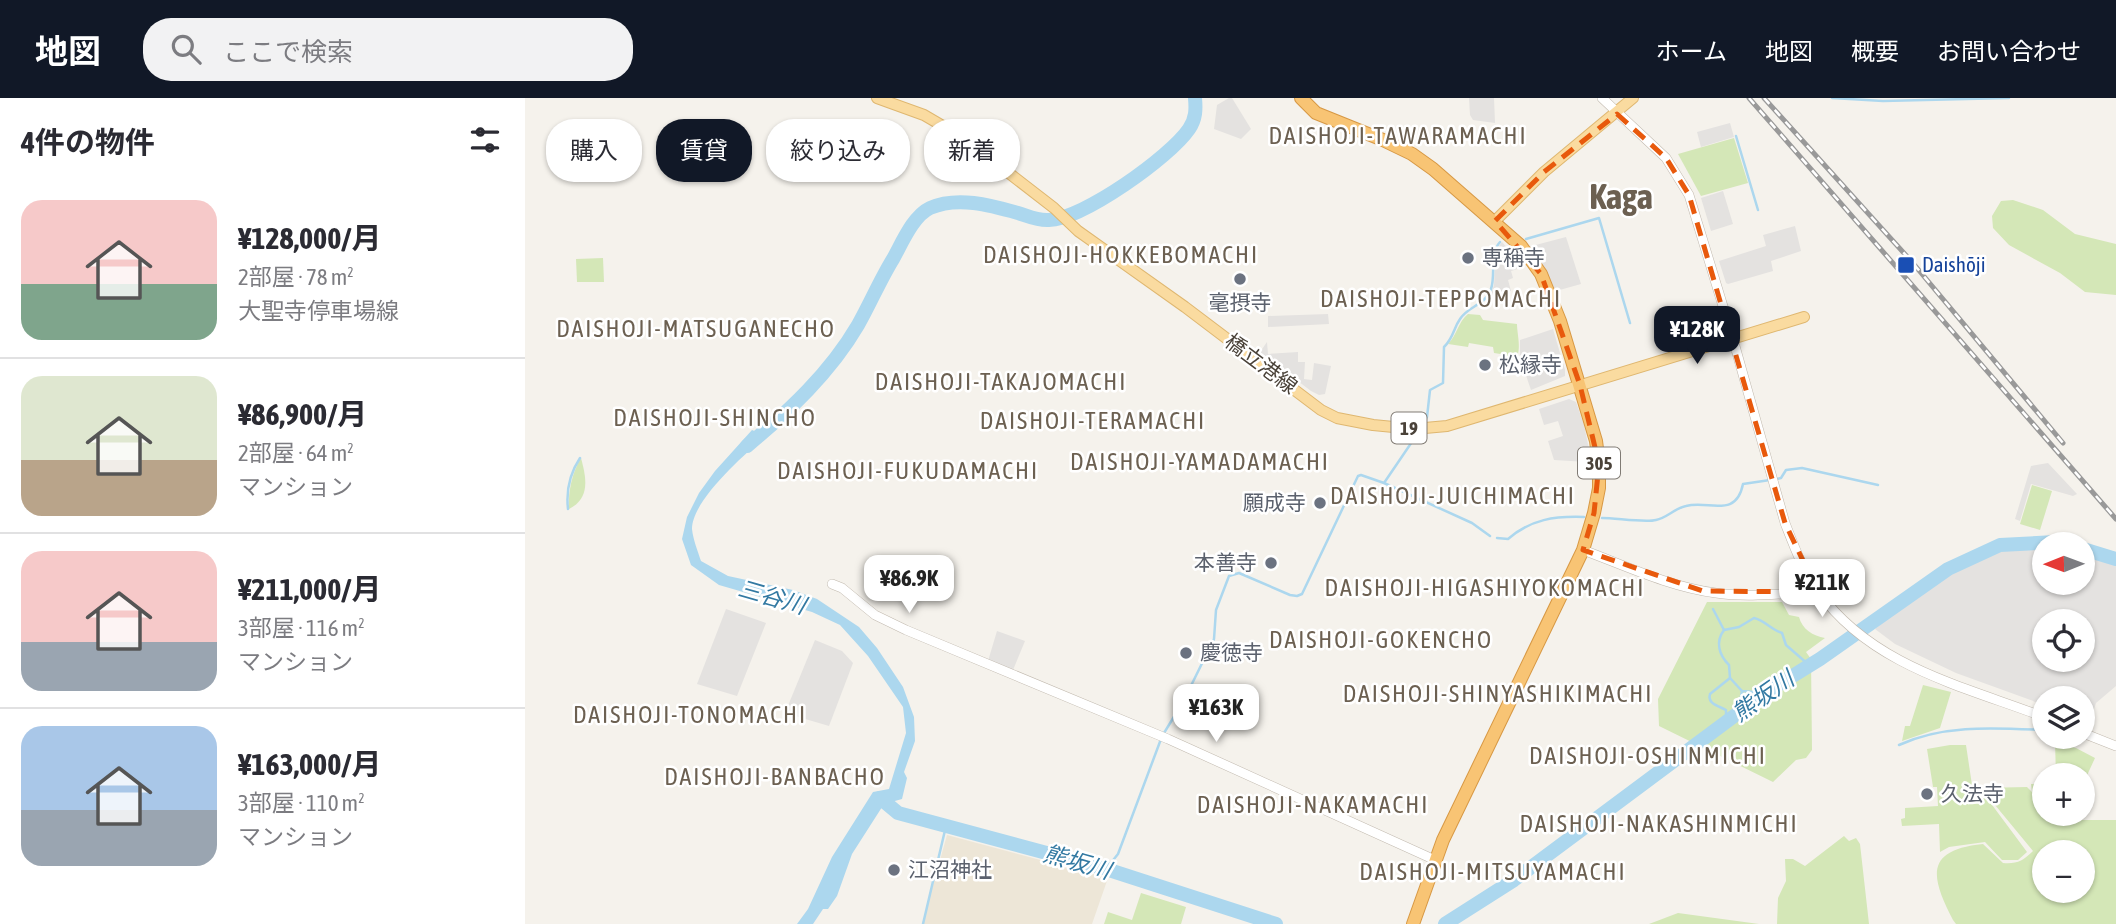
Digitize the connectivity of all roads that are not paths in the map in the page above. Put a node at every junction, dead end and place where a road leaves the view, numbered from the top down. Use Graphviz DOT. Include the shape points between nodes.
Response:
graph roads {
  1 [pos="877,98"];
  2 [pos="1301,98"];
  3 [pos="1602,98"];
  4 [pos="1633,98"];
  5 [pos="1617,114"];
  6 [pos="1495,221"];
  7 [pos="1804,317"];
  8 [pos="1733,339"];
  9 [pos="1580,386"];
  10 [pos="1583,550"];
  11 [pos="832,584"];
  12 [pos="1818,592"];
  13 [pos="2032,713"];
  14 [pos="2095,738"];
  15 [pos="2116,746"];
  16 [pos="1435,860"];
  17 [pos="1413,924"];
  1 -- 9 [label="main road, 橋立港線 / 19" via="947,127 1073,226 1337,418 1385,427 1447,426"];
  2 -- 6 [label="highway, 305" via="1316,113 1412,154"];
  3 -- 5 [label="street"];
  4 -- 5 [label="main road"];
  5 -- 6 [label="main road" via="1544,172"];
  5 -- 8 [label="street" via="1666,158 1689,195"];
  6 -- 9 [label="highway, 305" via="1541,274"];
  7 -- 8 [label="main road, 橋立港線"];
  8 -- 9 [label="main road, 橋立港線"];
  8 -- 12 [label="street" via="1785,523"];
  9 -- 10 [label="highway, 305" via="1599,464 1599,488"];
  10 -- 12 [label="street" via="1703,591"];
  10 -- 16 [label="highway, 305"];
  11 -- 16 [label="street" via="874,615 906,630 1168,739"];
  12 -- 13 [label="street" via="1848,626 1883,653"];
  14 -- 15 [label="street"];
  16 -- 17 [label="highway, 305"];
}
